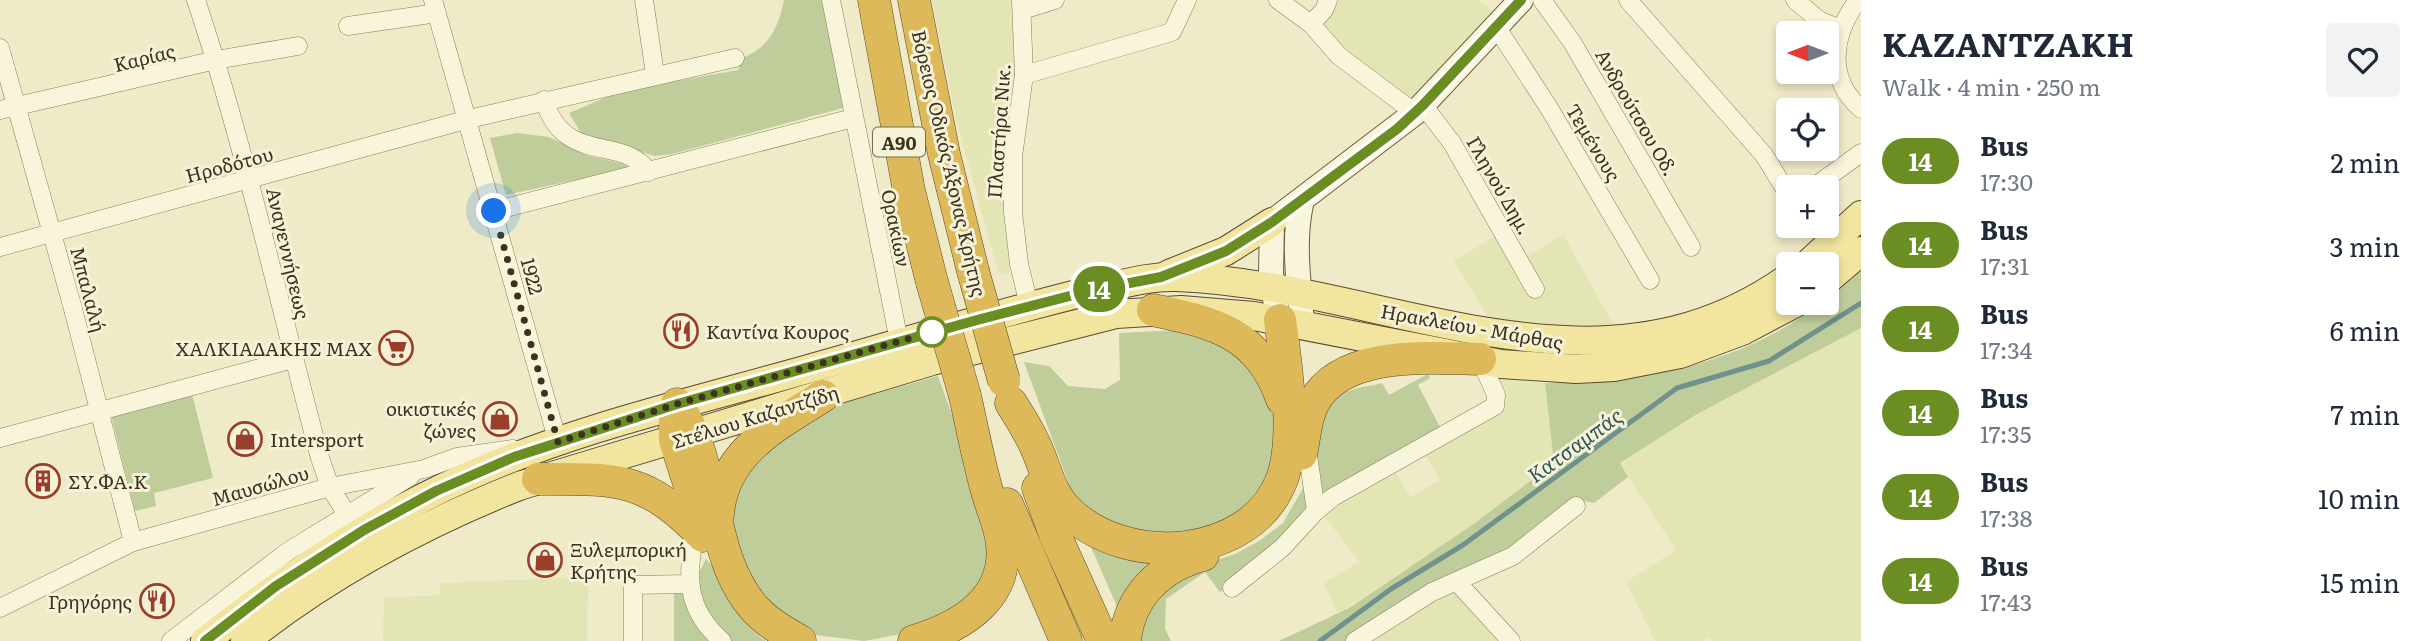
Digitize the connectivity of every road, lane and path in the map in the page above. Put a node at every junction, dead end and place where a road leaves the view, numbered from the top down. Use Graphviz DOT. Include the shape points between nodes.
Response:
graph roads {
  1 [pos="196,0"];
  2 [pos="644,0"];
  3 [pos="831,0"];
  4 [pos="874,0"];
  5 [pos="914,0"];
  6 [pos="1055,0"];
  7 [pos="1187,0"];
  8 [pos="1278,0"];
  9 [pos="1328,0"];
  10 [pos="1521,0"];
  11 [pos="1542,0"];
  12 [pos="1628,0"];
  13 [pos="1795,0"];
  14 [pos="1858,0"];
  15 [pos="1022,5"];
  16 [pos="435,6"];
  17 [pos="1311,24"];
  18 [pos="348,26"];
  19 [pos="1497,28"];
  20 [pos="1841,29"];
  21 [pos="298,46"];
  22 [pos="0,48"];
  23 [pos="735,58"];
  24 [pos="216,61"];
  25 [pos="656,74"];
  26 [pos="1024,75"];
  27 [pos="544,100"];
  28 [pos="8,108"];
  29 [pos="1419,109"];
  30 [pos="1861,109"];
  31 [pos="853,118"];
  32 [pos="469,119"];
  33 [pos="1861,153"];
  34 [pos="649,172"];
  35 [pos="1776,175"];
  36 [pos="1831,175"];
  37 [pos="250,180"];
  38 [pos="1302,200"];
  39 [pos="494,211"];
  40 [pos="1861,215"];
  41 [pos="1272,222"];
  42 [pos="52,234"];
  43 [pos="0,247"];
  44 [pos="1691,247"];
  45 [pos="1861,251"];
  46 [pos="1821,252"];
  47 [pos="1839,270"];
  48 [pos="1161,277"];
  49 [pos="1650,280"];
  50 [pos="1776,285"];
  51 [pos="1272,288"];
  52 [pos="1535,289"];
  53 [pos="1029,305"];
  54 [pos="1153,310"];
  55 [pos="1294,312"];
  56 [pos="1776,312"];
  57 [pos="899,341"];
  58 [pos="293,359"];
  59 [pos="1480,359"];
  60 [pos="1008,392"];
  61 [pos="823,396"];
  62 [pos="965,396"];
  63 [pos="677,404"];
  64 [pos="99,411"];
  65 [pos="1298,430"];
  66 [pos="685,437"];
  67 [pos="0,438"];
  68 [pos="551,444"];
  69 [pos="424,470"];
  70 [pos="538,479"];
  71 [pos="331,487"];
  72 [pos="1576,506"];
  73 [pos="1316,511"];
  74 [pos="346,513"];
  75 [pos="707,530"];
  76 [pos="133,542"];
  77 [pos="1457,582"];
  78 [pos="690,584"];
  79 [pos="1232,588"];
  80 [pos="0,608"];
  81 [pos="171,641"];
  82 [pos="205,641"];
  83 [pos="245,641"];
  84 [pos="633,641"];
  85 [pos="722,641"];
  86 [pos="778,641"];
  87 [pos="800,641"];
  88 [pos="914,641"];
  89 [pos="1066,641"];
  90 [pos="1103,641"];
  91 [pos="1125,641"];
  92 [pos="1355,641"];
  93 [pos="1511,641"];
  1 -- 24 [label="street, Αναγεννήσεως"];
  2 -- 25 [label="street"];
  3 -- 31 [label="street, Ορακίων"];
  4 -- 62 [label="highway, Α90, bridge" via="896,132"];
  5 -- 60 [label="highway, Βόρειος Οδικός Άξονας Κρήτης / Α90, bridge" via="944,154"];
  6 -- 15 [label="street"];
  7 -- 26 [label="street" via="1172,32"];
  8 -- 17 [label="street, Γληνού Δημ."];
  9 -- 17 [label="street"];
  10 -- 19 [label="street"];
  11 -- 44 [label="street, Ανδρούτσου Οδ." via="1572,42"];
  12 -- 35 [label="street"];
  13 -- 20 [label="street" via="1820,21"];
  14 -- 20 [label="street"];
  15 -- 26 [label="street, Πλαστήρα Νικ."];
  16 -- 18 [label="street"];
  16 -- 32 [label="street, 1922"];
  17 -- 29 [label="street, Γληνού Δημ." via="1339,56"];
  19 -- 29 [label="street"];
  19 -- 49 [label="street, Τεμένους"];
  20 -- 30 [label="street" via="1840,84"];
  21 -- 24 [label="street, Καρίας"];
  22 -- 28 [label="street, Μπαλαλή"];
  23 -- 25 [label="street, Ηροδότου"];
  24 -- 28 [label="street, Καρίας"];
  24 -- 37 [label="street, Αναγεννήσεως"];
  25 -- 27 [label="street, Ηροδότου"];
  26 -- 53 [label="street, Πλαστήρα Νικ." via="1013,158 1013,212"];
  27 -- 32 [label="street, Ηροδότου"];
  27 -- 34 [label="street" via="554,122 570,138 634,159"];
  28 -- 42 [label="street, Μπαλαλή"];
  29 -- 38 [label="street"];
  29 -- 52 [label="street, Γληνού Δημ." via="1452,143"];
  31 -- 34 [label="street"];
  31 -- 57 [label="street, Ορακίων"];
  32 -- 37 [label="street, Ηροδότου"];
  32 -- 39 [label="street, 1922"];
  33 -- 36 [label="street"];
  34 -- 39 [label="street"];
  37 -- 42 [label="street, Ηροδότου"];
  37 -- 58 [label="street, Αναγεννήσεως"];
  38 -- 41 [label="street"];
  38 -- 55 [label="street"];
  39 -- 68 [label="street, 1922"];
  40 -- 46 [label="main road"];
  41 -- 48 [label="main road" via="1226,251"];
  41 -- 51 [label="street"];
  42 -- 43 [label="street, Ηροδότου"];
  42 -- 64 [label="street, Μπαλαλή"];
  45 -- 47 [label="main road"];
  48 -- 51 [label="main road, Στέλιου Καζαντζίδη"];
  48 -- 53 [label="main road, Στέλιου Καζαντζίδη"];
  50 -- 55 [label="main road, Ηρακλείου - Μάρθας" via="1700,321 1598,343"];
  51 -- 55 [label="main road, Ηρακλείου - Μάρθας"];
  53 -- 57 [label="main road, Στέλιου Καζαντζίδη"];
  54 -- 55 [label="main road, Στέλιου Καζαντζίδη"];
  54 -- 61 [label="main road, Στέλιου Καζαντζίδη" via="1096,317"];
  54 -- 65 [label="highway" via="1216,325 1244,341 1273,376"];
  55 -- 59 [label="main road, Ηρακλείου - Μάρθας"];
  55 -- 65 [label="highway"];
  56 -- 59 [label="main road, Ηρακλείου - Μάρθας" via="1719,341 1638,364 1576,369"];
  57 -- 63 [label="main road, Στέλιου Καζαντζίδη"];
  58 -- 64 [label="street"];
  58 -- 71 [label="street, Αναγεννήσεως"];
  59 -- 65 [label="highway" via="1402,359 1359,368 1321,391"];
  59 -- 73 [label="street" via="1497,398 1495,406"];
  60 -- 65 [label="highway" via="1068,511 1107,535 1153,549 1209,541 1255,519 1272,498"];
  60 -- 90 [label="highway, Βόρειος Οδικός Άξονας Κρήτης / Α90" via="1056,537"];
  61 -- 66 [label="main road, Στέλιου Καζαντζίδη"];
  61 -- 75 [label="highway" via="765,434 737,461"];
  62 -- 88 [label="highway" via="1001,535 1002,571 994,591 979,608 954,626"];
  62 -- 89 [label="highway, Α90"];
  63 -- 66 [label="highway"];
  63 -- 68 [label="main road, Στέλιου Καζαντζίδη"];
  64 -- 67 [label="street"];
  64 -- 76 [label="street, Μπαλαλή"];
  65 -- 73 [label="street" via="1309,462"];
  65 -- 91 [label="highway" via="1291,487 1267,522 1243,539 1163,571 1133,609"];
  66 -- 70 [label="main road, Στέλιου Καζαντζίδη"];
  66 -- 75 [label="highway"];
  68 -- 69 [label="street, Μαυσώλου" via="457,457"];
  68 -- 82 [label="main road, Στέλιου Καζαντζίδη" via="436,491 364,530 276,586"];
  69 -- 71 [label="street, Μαυσώλου"];
  69 -- 74 [label="street"];
  70 -- 75 [label="highway" via="614,480 637,485"];
  70 -- 83 [label="main road, Στέλιου Καζαντζίδη" via="472,505 386,548 313,590"];
  71 -- 74 [label="street, Αναγεννήσεως"];
  71 -- 76 [label="street, Μαυσώλου"];
  72 -- 77 [label="street" via="1513,556"];
  73 -- 79 [label="street" via="1282,548"];
  74 -- 81 [label="street" via="243,583"];
  75 -- 78 [label="street"];
  75 -- 86 [label="highway" via="721,573 741,607"];
  75 -- 87 [label="highway" via="758,613"];
  76 -- 80 [label="street, Μαυσώλου"];
  77 -- 92 [label="street" via="1432,592"];
  77 -- 93 [label="street"];
  78 -- 84 [label="street" via="633,585"];
  78 -- 85 [label="street" via="700,617"];
}
